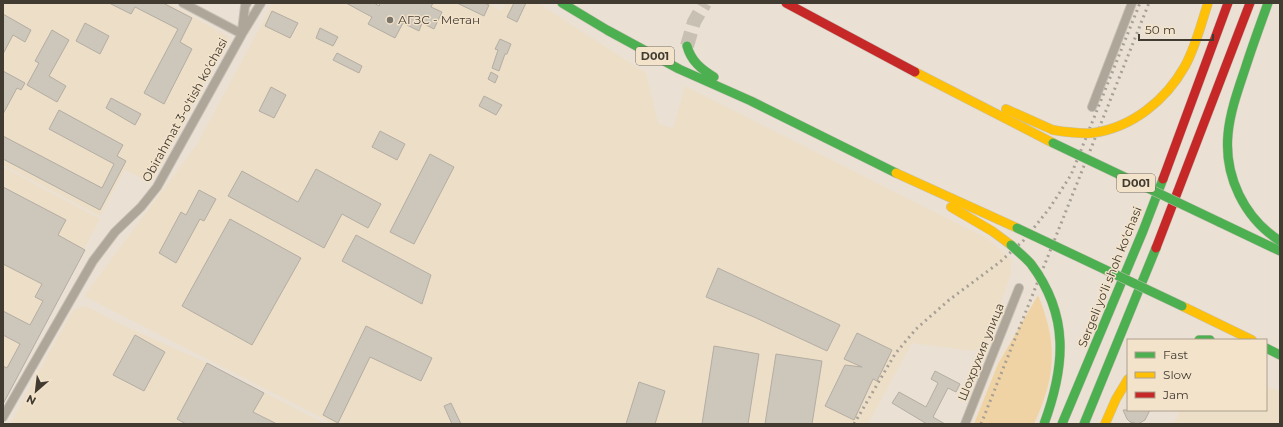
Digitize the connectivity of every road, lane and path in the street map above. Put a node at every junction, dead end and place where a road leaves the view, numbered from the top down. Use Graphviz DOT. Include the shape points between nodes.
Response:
graph roads {
  1 [pos="183,3"];
  2 [pos="247,3"];
  3 [pos="261,3"];
  4 [pos="562,3"];
  5 [pos="786,3"];
  6 [pos="1132,3"];
  7 [pos="1208,3"];
  8 [pos="1228,3"];
  9 [pos="1250,3"];
  10 [pos="1268,3"];
  11 [pos="242,34"];
  12 [pos="687,46"];
  13 [pos="869,48"];
  14 [pos="751,101"];
  15 [pos="1092,107"];
  16 [pos="879,166"];
  17 [pos="1280,241"];
  18 [pos="1280,251"];
  19 [pos="1019,288"];
  20 [pos="1250,339"];
  21 [pos="1267,348"];
  22 [pos="1280,355"];
  23 [pos="1267,358"];
  24 [pos="1280,365"];
  25 [pos="1127,381"];
  26 [pos="3,417"];
  27 [pos="965,424"];
  28 [pos="1044,424"];
  29 [pos="1062,424"];
  30 [pos="1084,424"];
  31 [pos="1105,424"];
  1 -- 11 [label="street, Obirahmat 3-o'tish ko'chasi"];
  2 -- 11 [label="street, Obirahmat 3-o'tish ko'chasi"];
  3 -- 11 [label="street, Obirahmat 3-o'tish ko'chasi"];
  4 -- 14 [label="main road, D001" via="679,69"];
  5 -- 13 [label="main road, D001"];
  6 -- 15 [label="street"];
  7 -- 13 [label="main road, bridge" via="1190,56 1171,88 1151,108 1132,120 1103,131 1082,134 1053,130"];
  8 -- 29 [label="main road, Sergeli yo‘li shoh ko‘chasi" via="1143,231"];
  9 -- 30 [label="main road" via="1160,239"];
  10 -- 17 [label="main road" via="1230,112 1227,154 1234,183 1243,204 1262,227"];
  11 -- 26 [label="street, Obirahmat 3-o'tish ko'chasi" via="157,187 115,232 93,261"];
  12 -- 14 [label="main road" via="692,60 699,68"];
  13 -- 18 [label="main road, D001, bridge" via="1053,143"];
  14 -- 16 [label="main road, D001"];
  16 -- 20 [label="main road, D001, bridge" via="1017,228"];
  16 -- 28 [label="main road, bridge" via="977,222 1011,245 1030,264 1041,280 1058,323 1061,347 1056,394"];
  19 -- 27 [label="street, Шохрухия улица"];
  21 -- 22 [label="main road"];
  23 -- 24 [label="main road"];
  25 -- 31 [label="main road"];
}
